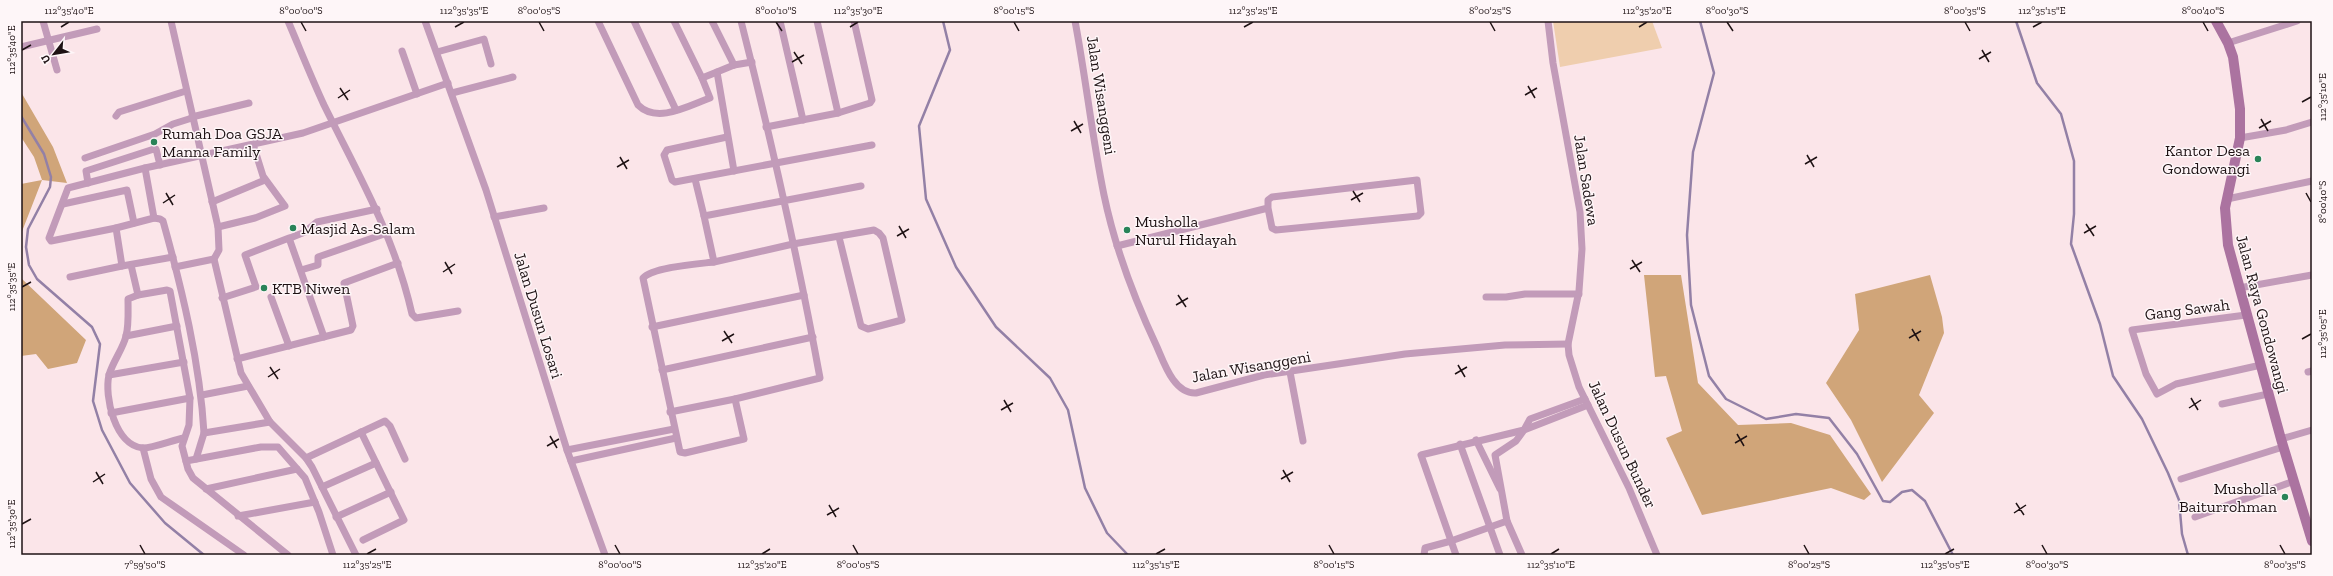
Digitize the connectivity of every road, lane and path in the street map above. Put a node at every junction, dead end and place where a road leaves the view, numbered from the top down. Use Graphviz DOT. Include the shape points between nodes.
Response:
graph roads {
  1 [pos="43,21"];
  2 [pos="171,21"];
  3 [pos="288,21"];
  4 [pos="425,21"];
  5 [pos="598,21"];
  6 [pos="634,21"];
  7 [pos="674,21"];
  8 [pos="712,21"];
  9 [pos="741,21"];
  10 [pos="780,21"];
  11 [pos="817,21"];
  12 [pos="854,21"];
  13 [pos="1075,21"];
  14 [pos="1548,21"];
  15 [pos="2216,21"];
  16 [pos="2297,21"];
  17 [pos="97,29"];
  18 [pos="48,40"];
  19 [pos="2228,43"];
  20 [pos="21,47"];
  21 [pos="402,51"];
  22 [pos="437,52"];
  23 [pos="752,62"];
  24 [pos="492,64"];
  25 [pos="734,65"];
  26 [pos="57,70"];
  27 [pos="716,72"];
  28 [pos="513,77"];
  29 [pos="702,78"];
  30 [pos="448,83"];
  31 [pos="186,91"];
  32 [pos="452,93"];
  33 [pos="417,94"];
  34 [pos="720,96"];
  35 [pos="710,98"];
  36 [pos="249,103"];
  37 [pos="676,110"];
  38 [pos="838,113"];
  39 [pos="116,116"];
  40 [pos="192,118"];
  41 [pos="803,120"];
  42 [pos="334,123"];
  43 [pos="2312,124"];
  44 [pos="766,127"];
  45 [pos="726,137"];
  46 [pos="2240,138"];
  47 [pos="253,144"];
  48 [pos="872,145"];
  49 [pos="200,156"];
  50 [pos="85,158"];
  51 [pos="160,165"];
  52 [pos="775,165"];
  53 [pos="145,168"];
  54 [pos="734,172"];
  55 [pos="695,179"];
  56 [pos="265,180"];
  57 [pos="2312,181"];
  58 [pos="88,183"];
  59 [pos="861,186"];
  60 [pos="2227,199"];
  61 [pos="212,202"];
  62 [pos="784,202"];
  63 [pos="63,204"];
  64 [pos="544,208"];
  65 [pos="1268,208"];
  66 [pos="377,209"];
  67 [pos="704,216"];
  68 [pos="494,217"];
  69 [pos="154,218"];
  70 [pos="134,223"];
  71 [pos="218,227"];
  72 [pos="116,228"];
  73 [pos="387,233"];
  74 [pos="839,237"];
  75 [pos="290,238"];
  76 [pos="793,244"];
  77 [pos="1117,246"];
  78 [pos="173,257"];
  79 [pos="214,259"];
  80 [pos="714,262"];
  81 [pos="398,263"];
  82 [pos="131,265"];
  83 [pos="122,266"];
  84 [pos="175,267"];
  85 [pos="301,270"];
  86 [pos="2312,275"];
  87 [pos="70,277"];
  88 [pos="2239,288"];
  89 [pos="1579,294"];
  90 [pos="138,295"];
  91 [pos="804,295"];
  92 [pos="271,297"];
  93 [pos="1486,297"];
  94 [pos="222,298"];
  95 [pos="458,311"];
  96 [pos="2246,315"];
  97 [pos="177,326"];
  98 [pos="652,327"];
  99 [pos="126,336"];
  100 [pos="324,337"];
  101 [pos="813,337"];
  102 [pos="1568,344"];
  103 [pos="289,346"];
  104 [pos="237,359"];
  105 [pos="184,362"];
  106 [pos="2261,365"];
  107 [pos="662,370"];
  108 [pos="1290,372"];
  109 [pos="109,375"];
  110 [pos="248,386"];
  111 [pos="2268,394"];
  112 [pos="202,395"];
  113 [pos="190,398"];
  114 [pos="735,399"];
  115 [pos="1587,402"];
  116 [pos="2222,404"];
  117 [pos="670,412"];
  118 [pos="112,413"];
  119 [pos="270,422"];
  120 [pos="674,429"];
  121 [pos="1524,430"];
  122 [pos="2312,430"];
  123 [pos="361,432"];
  124 [pos="204,433"];
  125 [pos="184,438"];
  126 [pos="676,438"];
  127 [pos="1476,440"];
  128 [pos="1304,441"];
  129 [pos="2282,443"];
  130 [pos="1460,444"];
  131 [pos="143,448"];
  132 [pos="567,450"];
  133 [pos="1495,456"];
  134 [pos="306,458"];
  135 [pos="196,459"];
  136 [pos="405,460"];
  137 [pos="186,461"];
  138 [pos="571,461"];
  139 [pos="376,463"];
  140 [pos="1488,468"];
  141 [pos="297,469"];
  142 [pos="2181,479"];
  143 [pos="2294,481"];
  144 [pos="322,487"];
  145 [pos="206,490"];
  146 [pos="391,492"];
  147 [pos="1503,495"];
  148 [pos="315,502"];
  149 [pos="238,516"];
  150 [pos="2195,516"];
  151 [pos="336,517"];
  152 [pos="2309,520"];
  153 [pos="1507,521"];
  154 [pos="1489,526"];
  155 [pos="363,540"];
  156 [pos="1451,541"];
  157 [pos="2312,541"];
  158 [pos="244,555"];
  159 [pos="288,555"];
  160 [pos="333,555"];
  161 [pos="356,555"];
  162 [pos="605,555"];
  163 [pos="1424,555"];
  164 [pos="1456,555"];
  165 [pos="1500,555"];
  166 [pos="1522,555"];
  167 [pos="1657,555"];
  1 -- 18 [label="street"];
  2 -- 31 [label="street"];
  3 -- 42 [label="street"];
  4 -- 22 [label="street, Jalan Dusun Losari"];
  5 -- 37 [label="street" via="638,105 650,114 659,115"];
  6 -- 37 [label="street"];
  7 -- 29 [label="street"];
  8 -- 25 [label="street"];
  9 -- 23 [label="street"];
  10 -- 41 [label="street"];
  11 -- 38 [label="street"];
  12 -- 38 [label="street" via="872,100 864,107"];
  13 -- 77 [label="street, Jalan Wisanggeni" via="1104,195"];
  14 -- 89 [label="street, Jalan Sadewa" via="1554,69 1580,212 1582,249"];
  15 -- 19 [label="street, Jalan Raya Gondowangi"];
  16 -- 19 [label="street"];
  17 -- 18 [label="street"];
  18 -- 20 [label="street"];
  18 -- 26 [label="street"];
  19 -- 46 [label="street, Jalan Raya Gondowangi" via="2237,76"];
  21 -- 33 [label="street"];
  22 -- 24 [label="street" via="484,39"];
  22 -- 30 [label="street, Jalan Dusun Losari"];
  23 -- 25 [label="street"];
  23 -- 44 [label="street"];
  25 -- 27 [label="street"];
  27 -- 29 [label="street"];
  27 -- 34 [label="street"];
  28 -- 32 [label="street"];
  29 -- 35 [label="street"];
  30 -- 32 [label="street, Jalan Dusun Losari"];
  30 -- 33 [label="street"];
  31 -- 39 [label="street" via="119,112"];
  31 -- 40 [label="street"];
  32 -- 68 [label="street, Jalan Dusun Losari"];
  33 -- 42 [label="street"];
  34 -- 35 [label="street"];
  34 -- 45 [label="street"];
  35 -- 37 [label="street"];
  36 -- 40 [label="street"];
  38 -- 41 [label="street"];
  40 -- 49 [label="street"];
  40 -- 50 [label="street" via="173,124 155,134"];
  41 -- 44 [label="street"];
  42 -- 47 [label="street" via="279,140"];
  42 -- 66 [label="street"];
  43 -- 46 [label="street"];
  44 -- 52 [label="street"];
  45 -- 54 [label="street"];
  45 -- 55 [label="street" via="665,151 672,180 675,182"];
  46 -- 60 [label="street, Jalan Raya Gondowangi"];
  47 -- 49 [label="street"];
  47 -- 56 [label="street"];
  48 -- 52 [label="street"];
  49 -- 51 [label="street"];
  49 -- 61 [label="street"];
  51 -- 53 [label="street"];
  51 -- 58 [label="street" via="154,149 86,171"];
  52 -- 54 [label="street"];
  52 -- 62 [label="street"];
  53 -- 58 [label="street"];
  53 -- 69 [label="street"];
  54 -- 55 [label="street"];
  55 -- 67 [label="street"];
  56 -- 61 [label="street"];
  56 -- 71 [label="street" via="281,199 284,207 255,218"];
  57 -- 60 [label="street"];
  58 -- 63 [label="street" via="68,188"];
  59 -- 62 [label="street"];
  60 -- 88 [label="street, Jalan Raya Gondowangi" via="2225,231"];
  61 -- 71 [label="street"];
  62 -- 67 [label="street"];
  62 -- 76 [label="street"];
  63 -- 70 [label="street" via="127,190"];
  63 -- 72 [label="street" via="49,238 51,241"];
  64 -- 68 [label="street"];
  65 -- 65 [label="street" via="1272,228 1276,230 1418,216 1422,213 1417,180 1272,197 1268,200"];
  65 -- 77 [label="street"];
  66 -- 73 [label="street"];
  66 -- 75 [label="street" via="317,222 305,232"];
  67 -- 80 [label="street"];
  68 -- 132 [label="street, Jalan Dusun Losari"];
  69 -- 70 [label="street"];
  69 -- 78 [label="street" via="163,221"];
  70 -- 72 [label="street"];
  71 -- 79 [label="street" via="219,250"];
  72 -- 83 [label="street"];
  73 -- 81 [label="street"];
  73 -- 85 [label="street" via="318,256 318,265"];
  74 -- 74 [label="street" via="863,328 902,320 881,235 874,230"];
  74 -- 76 [label="street"];
  75 -- 85 [label="street"];
  75 -- 94 [label="street" via="245,256 256,286"];
  76 -- 80 [label="street"];
  76 -- 91 [label="street"];
  77 -- 108 [label="street, Jalan Wisanggeni" via="1141,314 1169,372 1180,388 1196,393 1244,379"];
  78 -- 82 [label="street"];
  78 -- 84 [label="street"];
  79 -- 84 [label="street"];
  79 -- 94 [label="street"];
  80 -- 98 [label="street" via="661,270 644,276 642,281"];
  81 -- 95 [label="street" via="414,317"];
  81 -- 100 [label="street" via="344,282 353,328"];
  82 -- 83 [label="street"];
  82 -- 90 [label="street"];
  83 -- 87 [label="street"];
  84 -- 112 [label="street"];
  85 -- 100 [label="street"];
  86 -- 88 [label="street"];
  88 -- 96 [label="street, Jalan Raya Gondowangi"];
  89 -- 93 [label="street"];
  89 -- 102 [label="street, Jalan Sadewa"];
  90 -- 97 [label="street" via="170,291"];
  90 -- 99 [label="street" via="128,299"];
  91 -- 98 [label="street"];
  91 -- 101 [label="street"];
  92 -- 103 [label="street"];
  94 -- 104 [label="street"];
  96 -- 106 [label="street, Jalan Raya Gondowangi"];
  96 -- 106 [label="street, Gang Sawah" via="2132,330 2146,374 2157,394 2176,384"];
  97 -- 99 [label="street"];
  97 -- 105 [label="street"];
  98 -- 107 [label="street"];
  99 -- 109 [label="street"];
  100 -- 103 [label="street"];
  101 -- 107 [label="street"];
  101 -- 114 [label="street" via="820,378"];
  102 -- 108 [label="street, Jalan Wisanggeni" via="1505,345 1413,353"];
  102 -- 115 [label="street, Jalan Dusun Bunder" via="1572,366"];
  103 -- 104 [label="street"];
  104 -- 110 [label="street"];
  105 -- 109 [label="street"];
  105 -- 113 [label="street"];
  106 -- 111 [label="street, Jalan Raya Gondowangi"];
  107 -- 117 [label="street"];
  108 -- 128 [label="street"];
  109 -- 118 [label="street" via="108,393"];
  110 -- 112 [label="street"];
  110 -- 119 [label="street"];
  111 -- 116 [label="street"];
  111 -- 129 [label="street, Jalan Raya Gondowangi"];
  112 -- 124 [label="street"];
  113 -- 118 [label="street"];
  113 -- 125 [label="street" via="190,414"];
  114 -- 117 [label="street"];
  114 -- 126 [label="street" via="744,438 682,453 678,449"];
  115 -- 121 [label="street" via="1530,419"];
  115 -- 167 [label="street, Jalan Dusun Bunder" via="1629,488"];
  117 -- 120 [label="street"];
  118 -- 131 [label="street" via="116,426 126,439"];
  119 -- 124 [label="street"];
  119 -- 134 [label="street"];
  120 -- 126 [label="street"];
  120 -- 132 [label="street"];
  121 -- 127 [label="street"];
  121 -- 133 [label="street" via="1516,441"];
  122 -- 129 [label="street"];
  123 -- 134 [label="street"];
  123 -- 136 [label="street" via="381,422 388,423"];
  123 -- 139 [label="street"];
  124 -- 135 [label="street"];
  125 -- 131 [label="street"];
  125 -- 137 [label="street" via="182,446"];
  126 -- 138 [label="street"];
  127 -- 130 [label="street"];
  127 -- 140 [label="street"];
  129 -- 142 [label="street"];
  129 -- 143 [label="street, Jalan Raya Gondowangi"];
  130 -- 154 [label="street"];
  130 -- 156 [label="street" via="1421,455"];
  131 -- 158 [label="street" via="151,479 161,497"];
  132 -- 138 [label="street, Jalan Dusun Losari"];
  133 -- 140 [label="street"];
  133 -- 147 [label="street"];
  134 -- 144 [label="street"];
  135 -- 137 [label="street"];
  135 -- 141 [label="street" via="260,447 278,447"];
  137 -- 145 [label="street" via="193,478"];
  138 -- 162 [label="street, Jalan Dusun Losari"];
  139 -- 144 [label="street"];
  139 -- 146 [label="street"];
  140 -- 147 [label="street"];
  141 -- 145 [label="street"];
  141 -- 148 [label="street" via="305,478"];
  143 -- 150 [label="street"];
  143 -- 152 [label="street, Jalan Raya Gondowangi"];
  144 -- 151 [label="street"];
  145 -- 149 [label="street"];
  146 -- 151 [label="street"];
  146 -- 155 [label="street" via="404,520"];
  147 -- 153 [label="street"];
  148 -- 149 [label="street"];
  148 -- 160 [label="street"];
  149 -- 159 [label="street"];
  151 -- 161 [label="street"];
  152 -- 157 [label="street, Jalan Raya Gondowangi"];
  153 -- 154 [label="street"];
  153 -- 166 [label="street"];
  154 -- 156 [label="street"];
  154 -- 165 [label="street"];
  156 -- 163 [label="street" via="1425,548"];
  156 -- 164 [label="street"];
}
